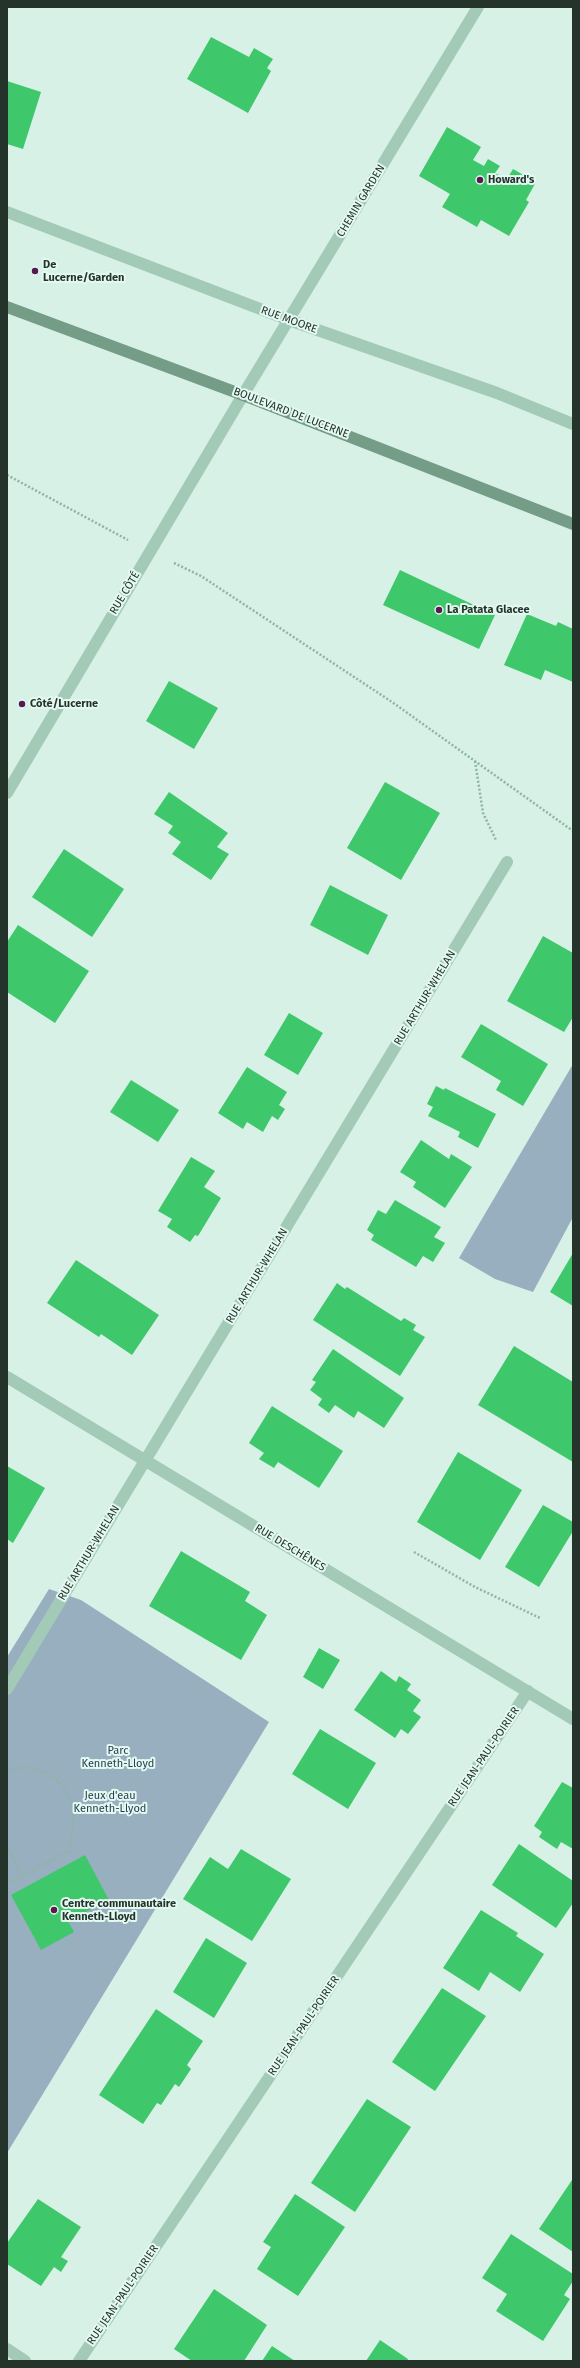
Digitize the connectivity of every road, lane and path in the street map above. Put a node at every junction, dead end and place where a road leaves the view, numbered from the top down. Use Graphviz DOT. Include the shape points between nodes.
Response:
graph roads {
  1 [pos="478,7"];
  2 [pos="7,212"];
  3 [pos="7,307"];
  4 [pos="289,320"];
  5 [pos="243,395"];
  6 [pos="573,424"];
  7 [pos="7,475"];
  8 [pos="573,524"];
  9 [pos="150,551"];
  10 [pos="474,760"];
  11 [pos="7,793"];
  12 [pos="573,831"];
  13 [pos="508,862"];
  14 [pos="7,1377"];
  15 [pos="146,1460"];
  16 [pos="414,1552"];
  17 [pos="540,1618"];
  18 [pos="7,1689"];
  19 [pos="528,1691"];
  20 [pos="573,1719"];
  21 [pos="7,1771"];
  22 [pos="7,1847"];
  23 [pos="23,1876"];
  24 [pos="7,1882"];
  25 [pos="7,2349"];
  26 [pos="25,2361"];
  27 [pos="79,2361"];
  1 -- 4 [label="street, CHEMIN GARDEN"];
  2 -- 4 [label="street, RUE MOORE"];
  3 -- 5 [label="main road, BOULEVARD DE LUCERNE"];
  4 -- 5 [label="street, CHEMIN GARDEN"];
  4 -- 6 [label="street, RUE MOORE" via="497,393"];
  5 -- 8 [label="main road, BOULEVARD DE LUCERNE"];
  5 -- 9 [label="street, RUE CÔTÉ"];
  7 -- 9 [label="path"];
  9 -- 10 [label="path" via="201,576 392,702"];
  9 -- 11 [label="street, RUE CÔTÉ"];
  10 -- 12 [label="path"];
  10 -- 13 [label="path" via="483,813"];
  13 -- 15 [label="street, RUE ARTHUR-WHELAN"];
  14 -- 15 [label="street, RUE DESCHÊNES"];
  15 -- 18 [label="street, RUE ARTHUR-WHELAN"];
  15 -- 19 [label="street, RUE DESCHÊNES"];
  16 -- 17 [label="path" via="475,1587"];
  19 -- 20 [label="street, RUE DESCHÊNES"];
  19 -- 27 [label="street, RUE JEAN-PAUL-POIRIER"];
  21 -- 23 [label="path" via="29,1766 50,1776 69,1794 74,1812 73,1836 68,1851"];
  22 -- 23 [label="path"];
  23 -- 24 [label="path"];
  25 -- 26 [label="street"];
}
